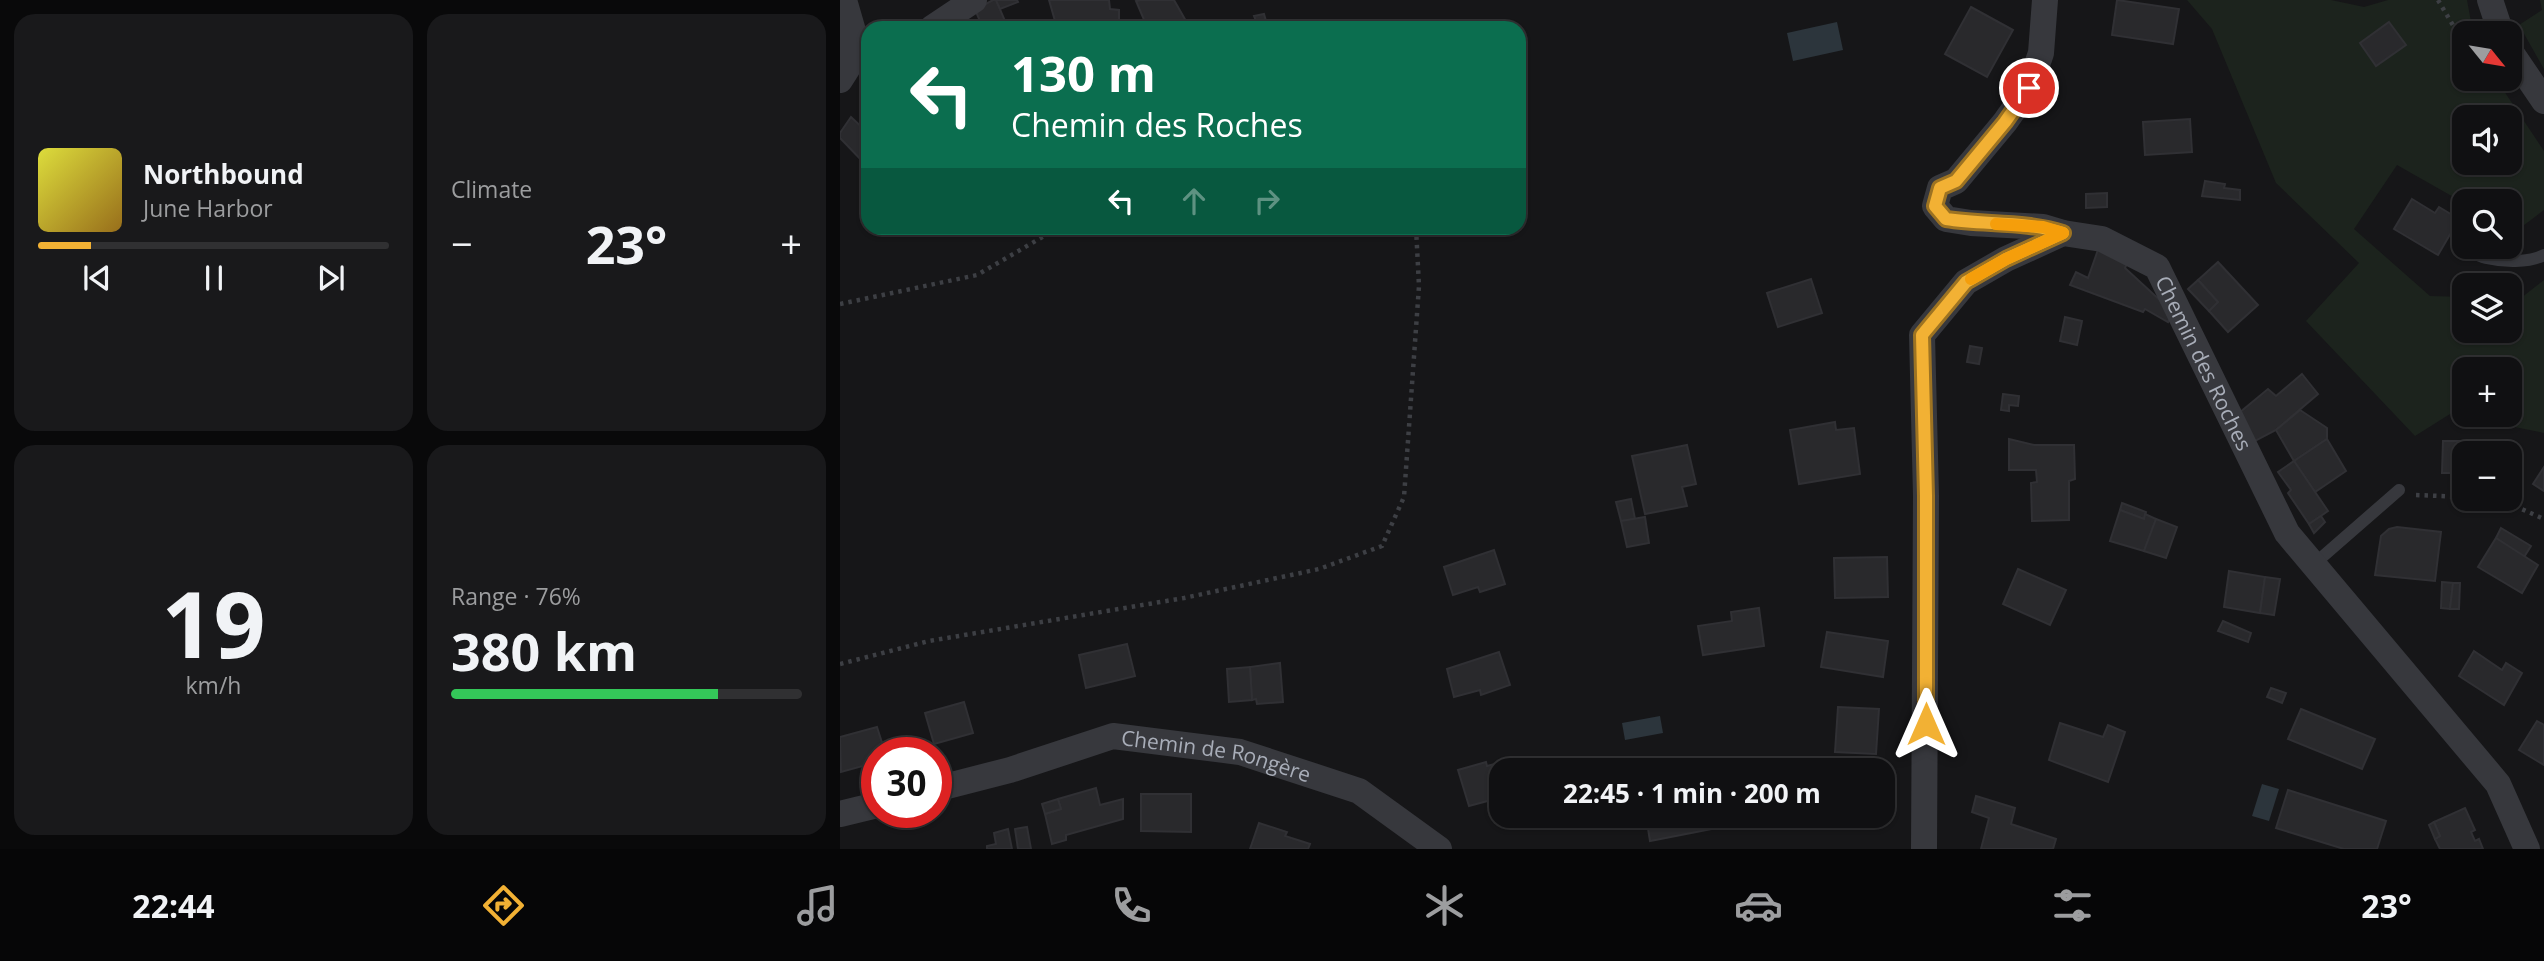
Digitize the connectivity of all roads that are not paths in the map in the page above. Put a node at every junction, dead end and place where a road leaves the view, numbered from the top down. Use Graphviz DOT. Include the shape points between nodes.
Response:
graph roads {
  1 [pos="844,0"];
  2 [pos="974,0"];
  3 [pos="2045,0"];
  4 [pos="2490,0"];
  5 [pos="942,21"];
  6 [pos="2497,21"];
  7 [pos="853,66"];
  8 [pos="2522,69"];
  9 [pos="2544,101"];
  10 [pos="2063,233"];
  11 [pos="2544,255"];
  12 [pos="2498,259"];
  13 [pos="2399,490"];
  14 [pos="2313,565"];
  15 [pos="952,785"];
  16 [pos="861,809"];
  17 [pos="840,814"];
  18 [pos="1439,849"];
  19 [pos="1924,849"];
  20 [pos="2527,849"];
  1 -- 7 [label="street" via="853,31"];
  2 -- 5 [label="street"];
  3 -- 10 [label="street, Chemin des Roches" via="2041,52 2029,88 1956,181 1940,188 1935,206 1946,219 2043,227"];
  4 -- 6 [label="street"];
  8 -- 9 [label="street"];
  10 -- 14 [label="street, Chemin des Roches" via="2102,239 2157,267 2287,533"];
  10 -- 19 [label="street" via="1966,282 1922,335"];
  11 -- 12 [label="lane"];
  13 -- 14 [label="lane"];
  14 -- 20 [label="street, Chemin des Roches" via="2498,783"];
  15 -- 18 [label="street, Chemin de Rongère" via="1113,736 1240,752 1359,791"];
  16 -- 17 [label="street"];
}
